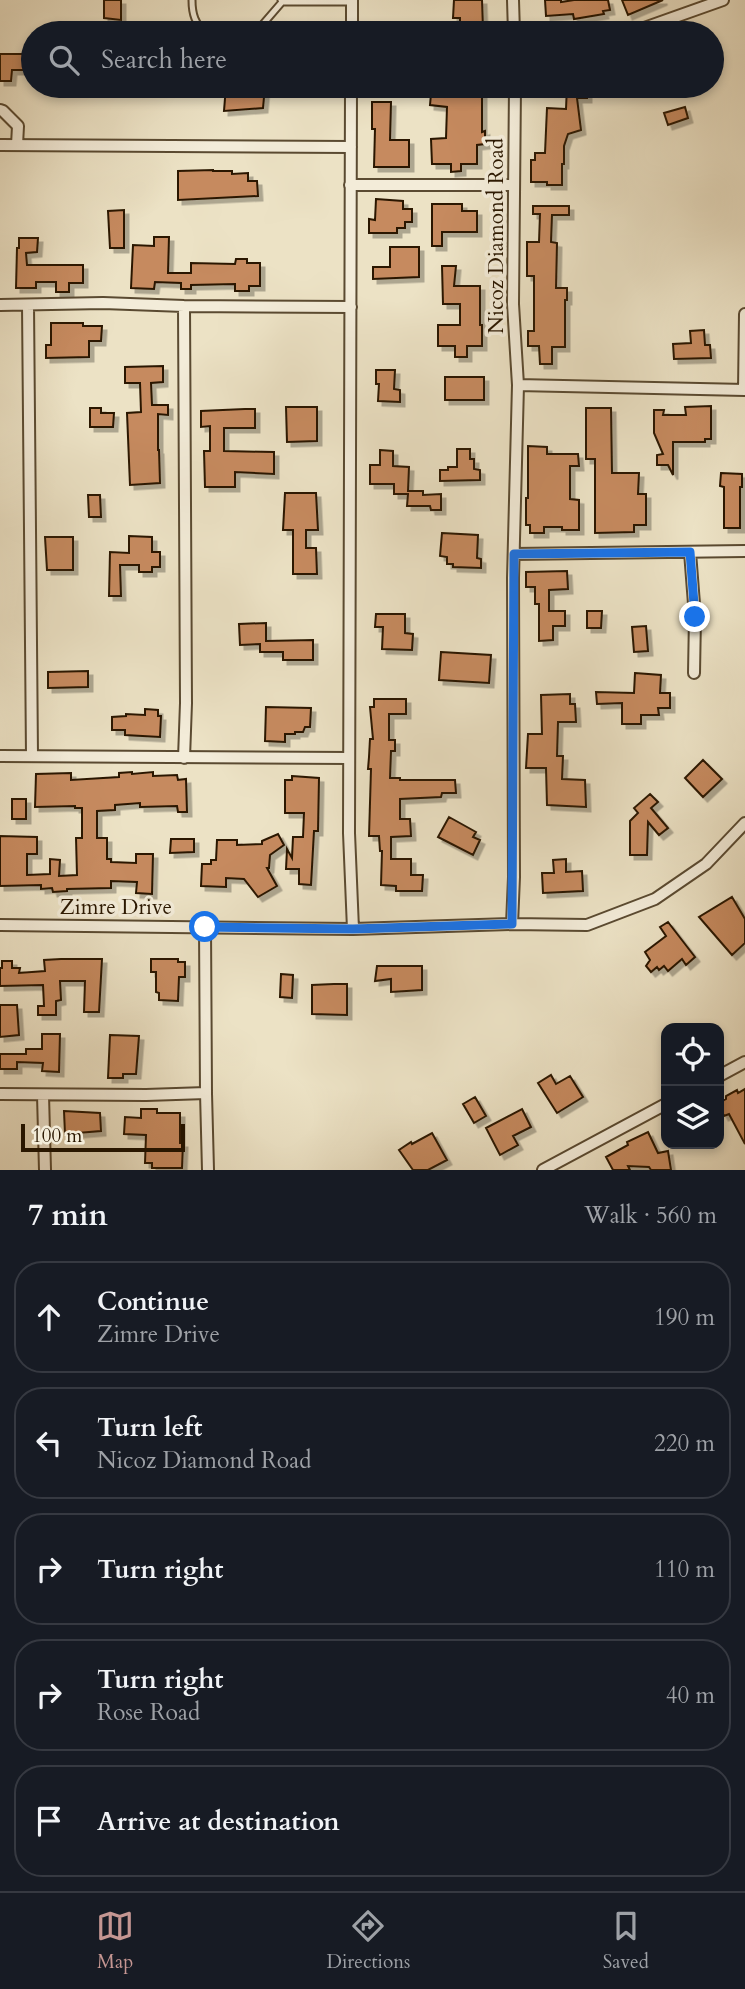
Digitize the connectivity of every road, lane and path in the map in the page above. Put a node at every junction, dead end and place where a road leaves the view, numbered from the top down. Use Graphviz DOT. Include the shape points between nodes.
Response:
graph roads {
  1 [pos="192,0"];
  2 [pos="513,0"];
  3 [pos="723,0"];
  4 [pos="281,1"];
  5 [pos="352,1"];
  6 [pos="195,21"];
  7 [pos="264,21"];
  8 [pos="352,21"];
  9 [pos="513,21"];
  10 [pos="668,21"];
  11 [pos="351,98"];
  12 [pos="515,98"];
  13 [pos="0,110"];
  14 [pos="0,145"];
  15 [pos="17,145"];
  16 [pos="351,146"];
  17 [pos="350,185"];
  18 [pos="514,186"];
  19 [pos="0,305"];
  20 [pos="29,306"];
  21 [pos="184,306"];
  22 [pos="351,307"];
  23 [pos="745,314"];
  24 [pos="518,385"];
  25 [pos="745,390"];
  26 [pos="745,551"];
  27 [pos="690,552"];
  28 [pos="514,554"];
  29 [pos="694,673"];
  30 [pos="0,755"];
  31 [pos="32,755"];
  32 [pos="184,758"];
  33 [pos="349,758"];
  34 [pos="745,823"];
  35 [pos="512,924"];
  36 [pos="0,925"];
  37 [pos="205,927"];
  38 [pos="353,929"];
  39 [pos="745,1062"];
  40 [pos="724,1073"];
  41 [pos="206,1093"];
  42 [pos="0,1094"];
  43 [pos="43,1095"];
  44 [pos="661,1107"];
  45 [pos="45,1170"];
  46 [pos="208,1170"];
  47 [pos="543,1170"];
  1 -- 6 [label="lane"];
  2 -- 9 [label="street"];
  3 -- 10 [label="street"];
  4 -- 5 [label="lane"];
  4 -- 7 [label="lane"];
  5 -- 8 [label="street"];
  11 -- 16 [label="street"];
  12 -- 18 [label="street, Nicoz Diamond Road"];
  13 -- 15 [label="street" via="18,126"];
  14 -- 15 [label="street"];
  15 -- 16 [label="street"];
  16 -- 17 [label="street"];
  17 -- 18 [label="street"];
  17 -- 22 [label="street"];
  18 -- 24 [label="street, Nicoz Diamond Road"];
  19 -- 20 [label="street"];
  20 -- 21 [label="street"];
  20 -- 31 [label="street"];
  21 -- 22 [label="street"];
  21 -- 32 [label="street"];
  22 -- 33 [label="street"];
  23 -- 25 [label="street"];
  24 -- 25 [label="street"];
  24 -- 28 [label="street, Nicoz Diamond Road"];
  26 -- 27 [label="street"];
  27 -- 28 [label="street"];
  27 -- 29 [label="street"];
  28 -- 35 [label="street, Nicoz Diamond Road"];
  30 -- 31 [label="street"];
  31 -- 32 [label="street"];
  32 -- 33 [label="street"];
  33 -- 38 [label="street"];
  34 -- 35 [label="street, Zimre Drive" via="706,864 655,899 587,925"];
  35 -- 38 [label="street, Zimre Drive"];
  36 -- 37 [label="street, Zimre Drive"];
  37 -- 38 [label="street, Zimre Drive"];
  37 -- 41 [label="street"];
  39 -- 40 [label="street"];
  41 -- 43 [label="street"];
  41 -- 46 [label="street"];
  42 -- 43 [label="street"];
  43 -- 45 [label="street"];
  44 -- 47 [label="street"];
}
